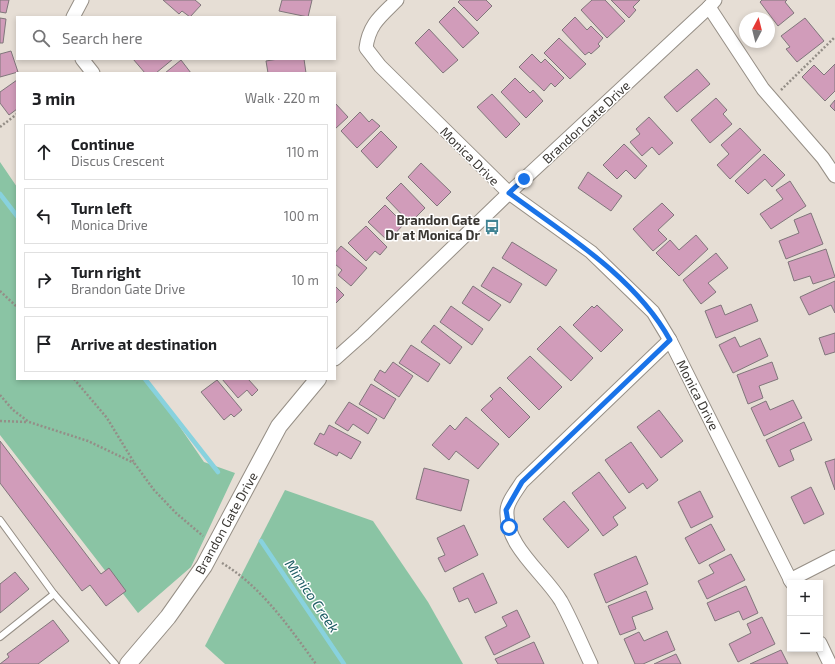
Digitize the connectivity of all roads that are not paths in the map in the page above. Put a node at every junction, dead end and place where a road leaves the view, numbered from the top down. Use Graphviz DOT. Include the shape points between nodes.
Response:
graph roads {
  1 [pos="82,0"];
  2 [pos="398,0"];
  3 [pos="712,4"];
  4 [pos="74,16"];
  5 [pos="83,60"];
  6 [pos="92,72"];
  7 [pos="835,176"];
  8 [pos="509,193"];
  9 [pos="670,340"];
  10 [pos="336,358"];
  11 [pos="317,380"];
  12 [pos="0,520"];
  13 [pos="835,557"];
  14 [pos="790,580"];
  15 [pos="795,580"];
  16 [pos="54,594"];
  17 [pos="0,637"];
  18 [pos="823,650"];
  19 [pos="115,664"];
  20 [pos="128,664"];
  21 [pos="591,664"];
  22 [pos="830,664"];
  1 -- 4 [label="street"];
  2 -- 8 [label="street, Monica Drive" via="374,24 368,34 366,48 380,66"];
  3 -- 7 [label="street" via="771,100 824,158"];
  3 -- 8 [label="street, Brandon Gate Drive"];
  5 -- 6 [label="street"];
  8 -- 9 [label="street, Monica Drive" via="591,252 653,312"];
  8 -- 10 [label="street, Brandon Gate Drive"];
  9 -- 14 [label="street, Monica Drive"];
  9 -- 21 [label="street" via="522,482 506,510 514,541 550,584"];
  11 -- 20 [label="street, Brandon Gate Drive" via="279,426 204,566 168,617"];
  12 -- 16 [label="lane"];
  13 -- 15 [label="street"];
  16 -- 17 [label="lane"];
  16 -- 19 [label="lane"];
  18 -- 22 [label="street"];
}
